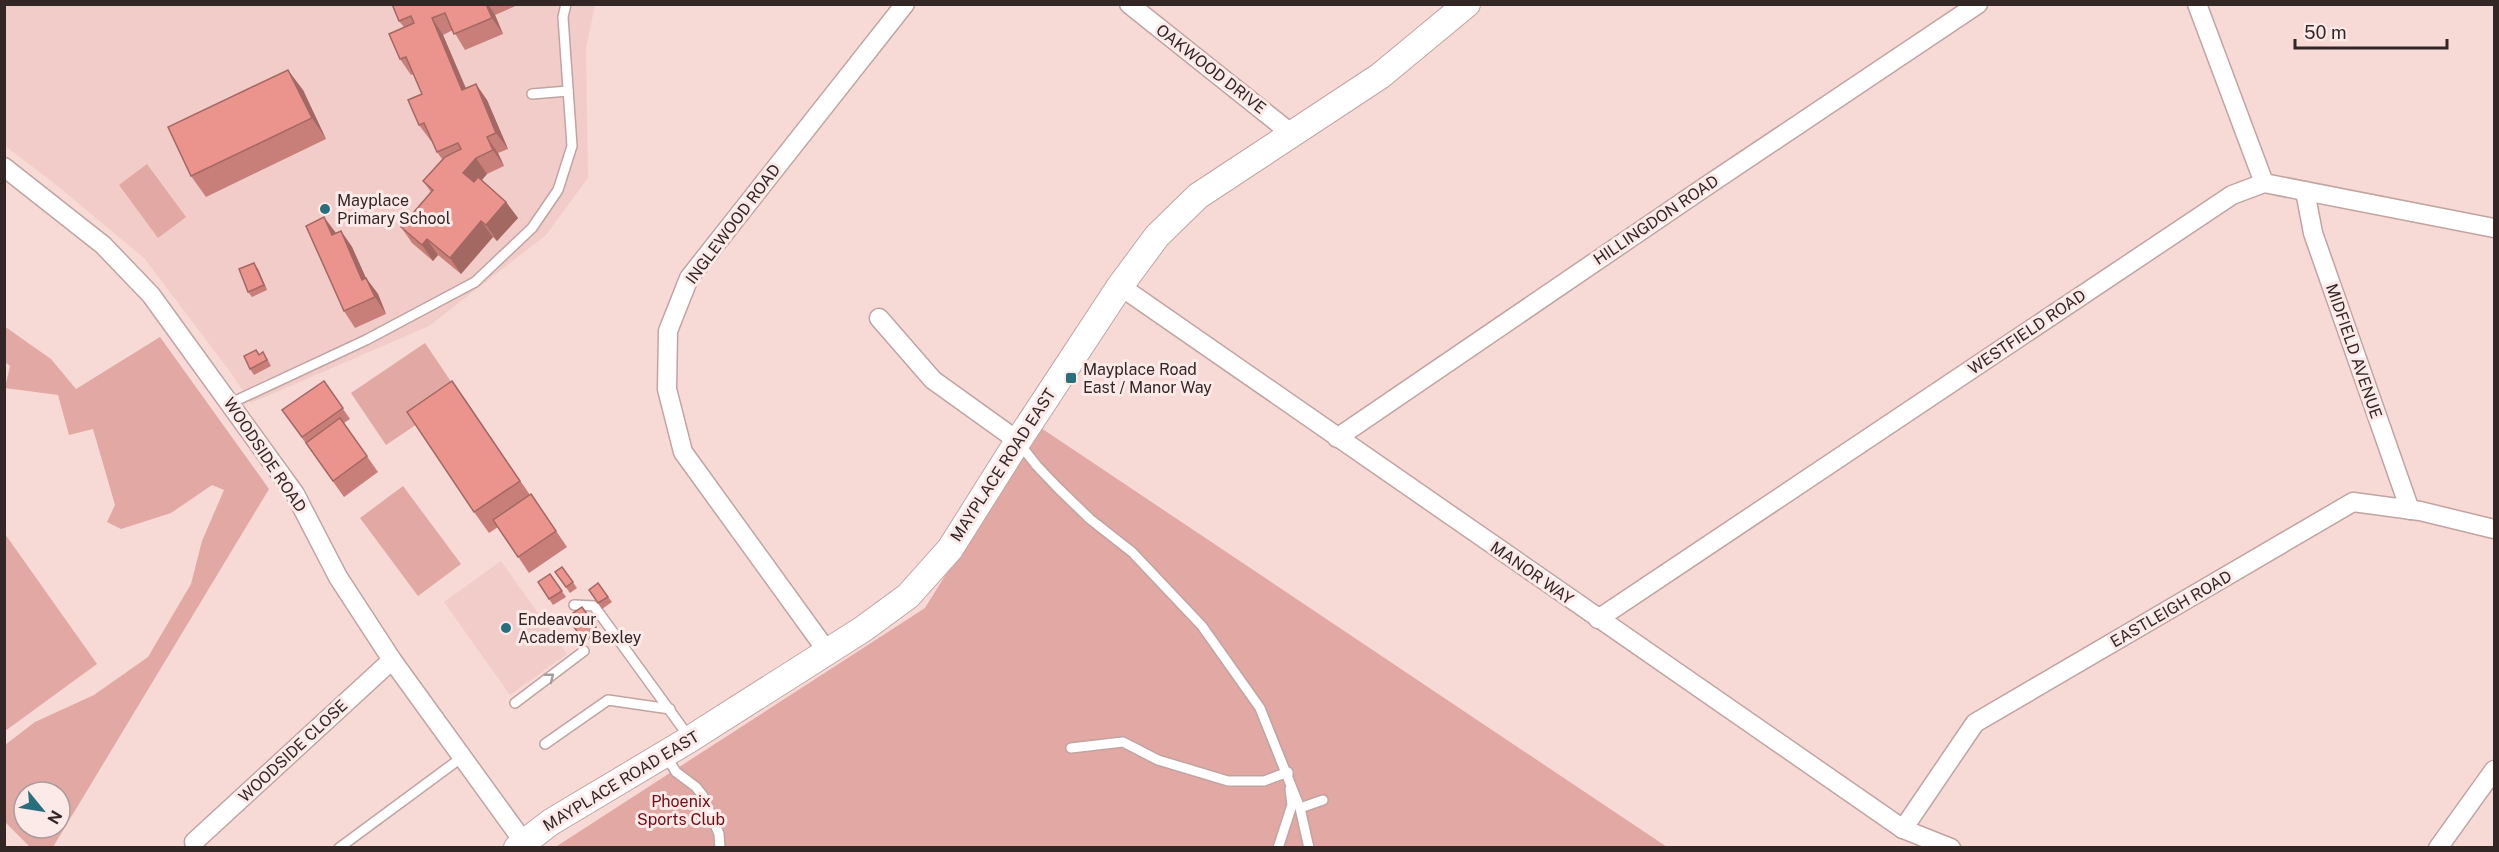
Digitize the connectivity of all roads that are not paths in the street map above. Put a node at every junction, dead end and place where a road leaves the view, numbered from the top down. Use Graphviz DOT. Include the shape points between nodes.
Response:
graph roads {
  1 [pos="566,4"];
  2 [pos="904,4"];
  3 [pos="1129,4"];
  4 [pos="1467,4"];
  5 [pos="1978,4"];
  6 [pos="2197,4"];
  7 [pos="568,91"];
  8 [pos="532,94"];
  9 [pos="1292,134"];
  10 [pos="4,166"];
  11 [pos="2264,183"];
  12 [pos="2305,191"];
  13 [pos="2494,228"];
  14 [pos="1120,286"];
  15 [pos="879,318"];
  16 [pos="231,403"];
  17 [pos="1337,438"];
  18 [pos="1018,441"];
  19 [pos="2410,510"];
  20 [pos="2494,529"];
  21 [pos="574,605"];
  22 [pos="1598,619"];
  23 [pos="584,651"];
  24 [pos="827,651"];
  25 [pos="392,660"];
  26 [pos="515,704"];
  27 [pos="670,709"];
  28 [pos="690,739"];
  29 [pos="546,744"];
  30 [pos="1071,748"];
  31 [pos="664,754"];
  32 [pos="461,758"];
  33 [pos="2494,770"];
  34 [pos="1288,772"];
  35 [pos="1323,800"];
  36 [pos="1300,808"];
  37 [pos="1903,829"];
  38 [pos="194,842"];
  39 [pos="520,844"];
  40 [pos="339,848"];
  41 [pos="720,848"];
  42 [pos="1278,848"];
  43 [pos="1310,848"];
  44 [pos="1951,848"];
  45 [pos="2438,848"];
  1 -- 7 [label="lane" via="563,17"];
  2 -- 24 [label="street, INGLEWOOD ROAD" via="689,278 668,331 667,388 683,452"];
  3 -- 9 [label="street, OAKWOOD DRIVE"];
  4 -- 9 [label="street, MAYPLACE ROAD EAST" via="1380,76"];
  5 -- 17 [label="street, HILLINGDON ROAD"];
  6 -- 11 [label="street"];
  7 -- 8 [label="lane"];
  7 -- 16 [label="lane" via="572,146 558,190 532,228 475,282 366,340"];
  9 -- 14 [label="street, MAYPLACE ROAD EAST" via="1195,199 1157,236"];
  10 -- 16 [label="street, WOODSIDE ROAD" via="103,245 152,295"];
  11 -- 12 [label="street"];
  11 -- 22 [label="street, WESTFIELD ROAD" via="2232,195"];
  12 -- 13 [label="street"];
  12 -- 19 [label="street, MIDFIELD AVENUE" via="2313,233"];
  14 -- 17 [label="street, MANOR WAY"];
  14 -- 18 [label="street, MAYPLACE ROAD EAST"];
  15 -- 18 [label="street" via="933,380"];
  16 -- 25 [label="street, WOODSIDE ROAD" via="295,494 338,577"];
  17 -- 22 [label="street, MANOR WAY"];
  18 -- 24 [label="street, MAYPLACE ROAD EAST" via="950,549 908,596"];
  18 -- 34 [label="lane" via="1058,488 1132,552 1202,626 1260,708"];
  19 -- 20 [label="street, EASTLEIGH ROAD"];
  19 -- 37 [label="street, EASTLEIGH ROAD" via="2354,502 1975,723"];
  21 -- 27 [label="lane" via="594,606"];
  22 -- 37 [label="street, MANOR WAY"];
  26 -- 23 [label="lane, one-way"];
  24 -- 28 [label="street, MAYPLACE ROAD EAST"];
  25 -- 32 [label="street, WOODSIDE ROAD"];
  25 -- 38 [label="street, WOODSIDE CLOSE"];
  27 -- 28 [label="lane"];
  27 -- 29 [label="lane" via="608,700"];
  28 -- 31 [label="street, MAYPLACE ROAD EAST"];
  30 -- 34 [label="lane" via="1123,742 1158,760 1228,781 1264,781"];
  31 -- 39 [label="street, MAYPLACE ROAD EAST"];
  31 -- 41 [label="lane" via="676,772 703,796 719,834"];
  32 -- 39 [label="street, WOODSIDE ROAD"];
  32 -- 40 [label="lane"];
  33 -- 45 [label="street"];
  34 -- 36 [label="lane"];
  34 -- 42 [label="lane" via="1292,805"];
  35 -- 36 [label="lane"];
  36 -- 43 [label="lane"];
  37 -- 44 [label="street, MANOR WAY"];
}
